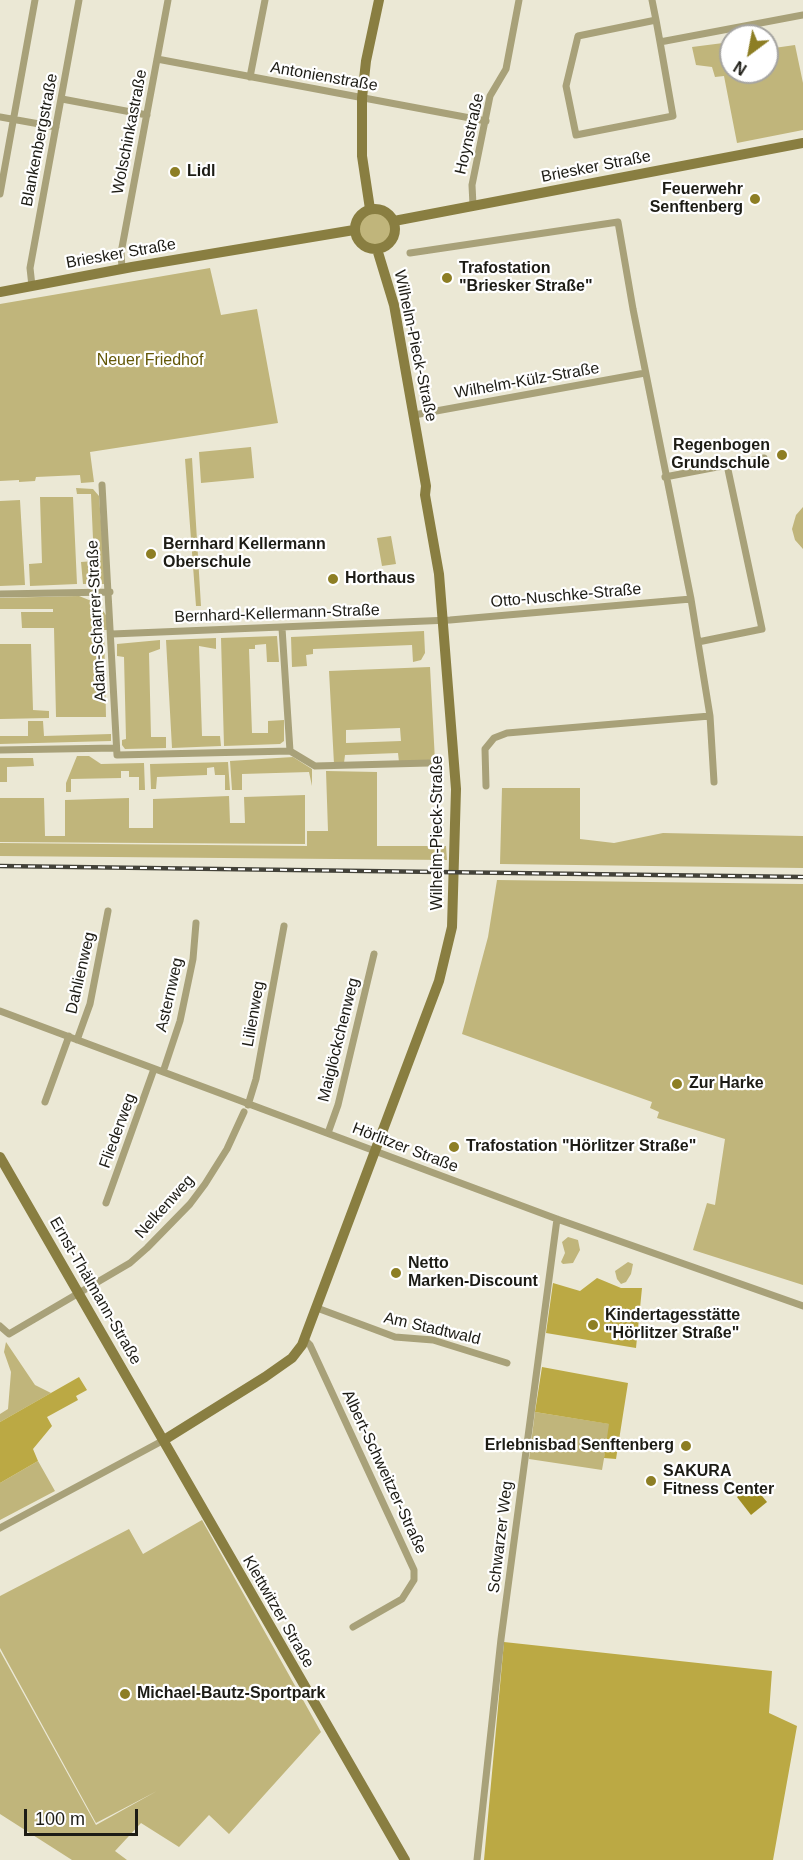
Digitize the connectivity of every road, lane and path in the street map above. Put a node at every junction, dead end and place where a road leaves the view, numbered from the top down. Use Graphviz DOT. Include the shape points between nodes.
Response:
graph roads {
  1 [pos="35,0"];
  2 [pos="79,0"];
  3 [pos="168,0"];
  4 [pos="265,0"];
  5 [pos="380,0"];
  6 [pos="519,0"];
  7 [pos="652,0"];
  8 [pos="803,15"];
  9 [pos="656,20"];
  10 [pos="660,42"];
  11 [pos="158,59"];
  12 [pos="250,77"];
  13 [pos="62,99"];
  14 [pos="362,99"];
  15 [pos="147,115"];
  16 [pos="0,117"];
  17 [pos="13,120"];
  18 [pos="486,121"];
  19 [pos="56,127"];
  20 [pos="803,143"];
  21 [pos="0,194"];
  22 [pos="473,205"];
  23 [pos="370,209"];
  24 [pos="394,221"];
  25 [pos="354,230"];
  26 [pos="377,249"];
  27 [pos="410,253"];
  28 [pos="122,268"];
  29 [pos="32,286"];
  30 [pos="0,292"];
  31 [pos="645,373"];
  32 [pos="414,415"];
  33 [pos="764,458"];
  34 [pos="727,465"];
  35 [pos="665,477"];
  36 [pos="102,485"];
  37 [pos="110,592"];
  38 [pos="0,594"];
  39 [pos="691,599"];
  40 [pos="444,621"];
  41 [pos="282,628"];
  42 [pos="112,634"];
  43 [pos="698,642"];
  44 [pos="710,716"];
  45 [pos="0,750"];
  46 [pos="117,752"];
  47 [pos="290,752"];
  48 [pos="429,763"];
  49 [pos="714,782"];
  50 [pos="486,786"];
  51 [pos="108,911"];
  52 [pos="196,923"];
  53 [pos="284,926"];
  54 [pos="374,954"];
  55 [pos="0,1011"];
  56 [pos="69,1036"];
  57 [pos="77,1040"];
  58 [pos="154,1069"];
  59 [pos="163,1072"];
  60 [pos="45,1102"];
  61 [pos="246,1108"];
  62 [pos="328,1133"];
  63 [pos="376,1152"];
  64 [pos="0,1157"];
  65 [pos="106,1203"];
  66 [pos="557,1219"];
  67 [pos="78,1293"];
  68 [pos="803,1306"];
  69 [pos="318,1308"];
  70 [pos="0,1326"];
  71 [pos="305,1340"];
  72 [pos="507,1363"];
  73 [pos="164,1440"];
  74 [pos="0,1528"];
  75 [pos="353,1627"];
  76 [pos="405,1860"];
  77 [pos="477,1860"];
  1 -- 17 [label="street"];
  2 -- 13 [label="street, Blankenbergstraße"];
  3 -- 11 [label="street, Wolschinkastraße"];
  4 -- 12 [label="street"];
  5 -- 14 [label="main road"];
  6 -- 18 [label="street, Hoynstraße" via="506,69 490,96"];
  7 -- 9 [label="street"];
  8 -- 10 [label="street"];
  9 -- 10 [label="street"];
  9 -- 10 [label="street" via="578,36 566,86 576,135 673,116"];
  11 -- 12 [label="street, Antonienstraße"];
  11 -- 15 [label="street, Wolschinkastraße"];
  12 -- 14 [label="street, Antonienstraße"];
  13 -- 15 [label="street"];
  13 -- 19 [label="street, Blankenbergstraße"];
  14 -- 18 [label="street, Antonienstraße"];
  14 -- 23 [label="main road" via="362,156"];
  15 -- 28 [label="street, Wolschinkastraße" via="121,252"];
  16 -- 17 [label="street"];
  17 -- 19 [label="street"];
  17 -- 21 [label="street"];
  18 -- 22 [label="street, Hoynstraße" via="472,184"];
  19 -- 29 [label="street, Blankenbergstraße" via="30,268"];
  20 -- 22 [label="main road, Briesker Straße"];
  22 -- 24 [label="main road, Briesker Straße"];
  23 -- 24 [label="main road" via="383,210"];
  23 -- 25 [label="main road" via="359,216"];
  24 -- 26 [label="main road" via="393,238"];
  25 -- 26 [label="main road" via="361,243"];
  25 -- 28 [label="main road, Briesker Straße"];
  26 -- 32 [label="main road, Wilhelm-Pieck-Straße" via="394,305"];
  27 -- 31 [label="street" via="618,222"];
  28 -- 29 [label="main road, Briesker Straße"];
  29 -- 30 [label="main road, Briesker Straße"];
  31 -- 32 [label="street, Wilhelm-Külz-Straße"];
  31 -- 35 [label="street"];
  32 -- 40 [label="main road, Wilhelm-Pieck-Straße"];
  33 -- 34 [label="street"];
  34 -- 35 [label="street"];
  34 -- 43 [label="street" via="762,629"];
  35 -- 39 [label="street"];
  36 -- 37 [label="street, Adam-Scharrer-Straße"];
  37 -- 38 [label="street"];
  37 -- 42 [label="street, Adam-Scharrer-Straße"];
  39 -- 40 [label="street, Otto-Nuschke-Straße"];
  39 -- 43 [label="street"];
  40 -- 41 [label="street, Bernhard-Kellermann-Straße"];
  40 -- 63 [label="main road, Wilhelm-Pieck-Straße" via="456,789 452,927 439,981"];
  41 -- 42 [label="street, Bernhard-Kellermann-Straße"];
  41 -- 47 [label="street"];
  42 -- 46 [label="street, Adam-Scharrer-Straße"];
  43 -- 44 [label="street"];
  44 -- 49 [label="street"];
  44 -- 50 [label="street" via="507,733 494,738 485,748"];
  45 -- 46 [label="street"];
  46 -- 47 [label="street"];
  47 -- 48 [label="street" via="315,766"];
  51 -- 57 [label="street, Dahlienweg" via="90,1004"];
  52 -- 59 [label="street, Asternweg" via="180,1021"];
  53 -- 61 [label="street, Lilienweg" via="256,1079"];
  54 -- 62 [label="street, Maiglöckchenweg"];
  55 -- 56 [label="street, Hörlitzer Straße"];
  56 -- 57 [label="street, Hörlitzer Straße"];
  56 -- 60 [label="street"];
  57 -- 58 [label="street, Hörlitzer Straße"];
  58 -- 59 [label="street, Hörlitzer Straße"];
  58 -- 65 [label="street, Fliederweg"];
  59 -- 61 [label="street, Hörlitzer Straße"];
  61 -- 62 [label="street, Hörlitzer Straße"];
  61 -- 67 [label="street, Nelkenweg" via="226,1149 190,1204 130,1263"];
  62 -- 63 [label="street, Hörlitzer Straße"];
  63 -- 66 [label="street, Hörlitzer Straße"];
  63 -- 69 [label="main road, Wilhelm-Pieck-Straße"];
  64 -- 67 [label="main road, Ernst-Thälmann-Straße"];
  66 -- 68 [label="street, Hörlitzer Straße"];
  66 -- 77 [label="street, Schwarzer Weg" via="501,1639"];
  67 -- 70 [label="street, Nelkenweg" via="9,1334"];
  67 -- 73 [label="main road, Ernst-Thälmann-Straße"];
  69 -- 71 [label="main road, Wilhelm-Pieck-Straße"];
  69 -- 72 [label="street, Am Stadtwald" via="395,1337 433,1340"];
  71 -- 73 [label="main road, Wilhelm-Pieck-Straße" via="292,1358"];
  71 -- 75 [label="street, Albert-Schweitzer-Straße" via="414,1570 414,1580 402,1599"];
  73 -- 74 [label="street"];
  73 -- 76 [label="main road, Klettwitzer Straße"];
}
